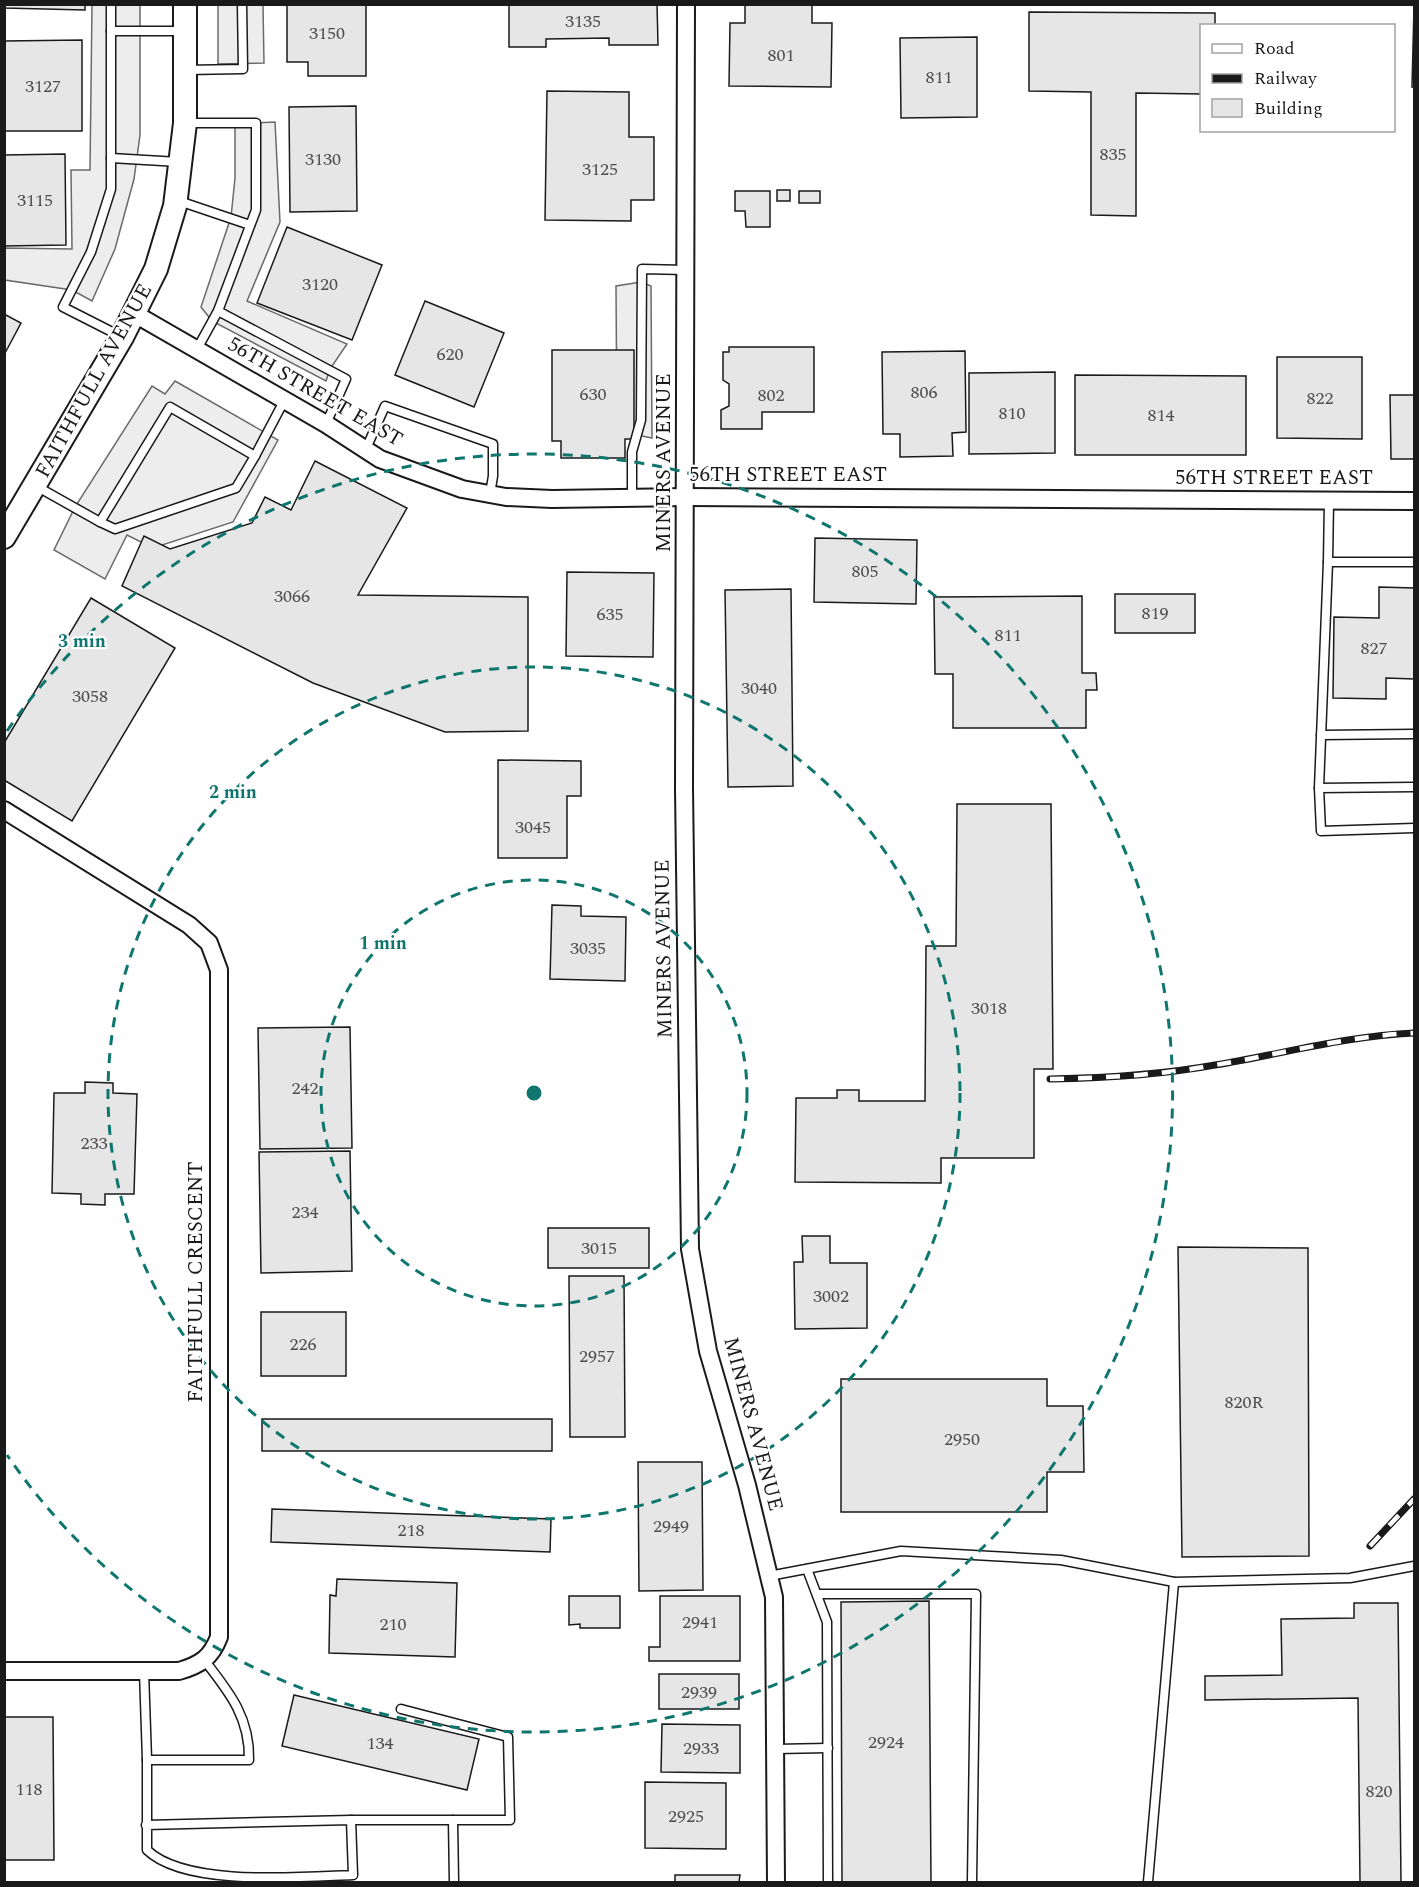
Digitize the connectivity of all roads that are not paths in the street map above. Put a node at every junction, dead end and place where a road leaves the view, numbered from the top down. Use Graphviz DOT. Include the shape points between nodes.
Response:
graph roads {
  1 [pos="111,4"];
  2 [pos="185,4"];
  3 [pos="242,4"];
  4 [pos="686,4"];
  5 [pos="111,31"];
  6 [pos="185,31"];
  7 [pos="185,70"];
  8 [pos="185,123"];
  9 [pos="111,158"];
  10 [pos="181,162"];
  11 [pos="176,200"];
  12 [pos="250,225"];
  13 [pos="686,270"];
  14 [pos="218,311"];
  15 [pos="135,314"];
  16 [pos="122,337"];
  17 [pos="196,349"];
  18 [pos="284,401"];
  19 [pos="326,424"];
  20 [pos="365,451"];
  21 [pos="255,456"];
  22 [pos="35,485"];
  23 [pos="490,494"];
  24 [pos="632,497"];
  25 [pos="687,497"];
  26 [pos="1329,501"];
  27 [pos="1414,501"];
  28 [pos="100,522"];
  29 [pos="4,537"];
  30 [pos="1328,562"];
  31 [pos="1414,562"];
  32 [pos="1414,734"];
  33 [pos="1322,735"];
  34 [pos="1414,787"];
  35 [pos="1319,788"];
  36 [pos="4,810"];
  37 [pos="1414,828"];
  38 [pos="1414,1566"];
  39 [pos="807,1569"];
  40 [pos="769,1576"];
  41 [pos="1173,1582"];
  42 [pos="817,1594"];
  43 [pos="205,1661"];
  44 [pos="4,1671"];
  45 [pos="144,1671"];
  46 [pos="401,1708"];
  47 [pos="828,1748"];
  48 [pos="775,1749"];
  49 [pos="147,1760"];
  50 [pos="351,1820"];
  51 [pos="453,1820"];
  52 [pos="146,1825"];
  53 [pos="454,1882"];
  54 [pos="776,1882"];
  55 [pos="828,1882"];
  56 [pos="972,1882"];
  57 [pos="1148,1882"];
  1 -- 5 [label="lane"];
  2 -- 6 [label="street, FAITHFULL AVENUE"];
  3 -- 7 [label="lane" via="243,69"];
  4 -- 13 [label="street, MINERS AVENUE"];
  5 -- 6 [label="lane"];
  5 -- 9 [label="lane"];
  6 -- 7 [label="street, FAITHFULL AVENUE"];
  7 -- 8 [label="street, FAITHFULL AVENUE"];
  8 -- 10 [label="street, FAITHFULL AVENUE"];
  8 -- 12 [label="lane" via="256,123 256,210"];
  9 -- 10 [label="lane"];
  9 -- 16 [label="lane" via="111,189 102,221 63,307"];
  10 -- 11 [label="street, FAITHFULL AVENUE"];
  11 -- 12 [label="lane"];
  11 -- 15 [label="street, FAITHFULL AVENUE" via="156,269"];
  12 -- 14 [label="lane"];
  13 -- 24 [label="lane" via="642,269 641,420 632,452"];
  13 -- 25 [label="street, MINERS AVENUE"];
  14 -- 17 [label="lane"];
  14 -- 19 [label="lane" via="346,379"];
  15 -- 16 [label="street, FAITHFULL AVENUE"];
  15 -- 17 [label="street, 56TH STREET EAST"];
  16 -- 22 [label="street, FAITHFULL AVENUE"];
  17 -- 18 [label="street, 56TH STREET EAST"];
  18 -- 19 [label="street, 56TH STREET EAST"];
  18 -- 21 [label="lane"];
  19 -- 20 [label="street, 56TH STREET EAST"];
  20 -- 23 [label="street, 56TH STREET EAST" via="419,476"];
  20 -- 23 [label="lane" via="386,406 493,444"];
  21 -- 28 [label="lane" via="236,488 116,529"];
  21 -- 28 [label="lane" via="170,406"];
  22 -- 28 [label="lane"];
  22 -- 29 [label="street, FAITHFULL AVENUE"];
  23 -- 24 [label="street, 56TH STREET EAST" via="552,499"];
  24 -- 25 [label="street, 56TH STREET EAST"];
  25 -- 26 [label="street, 56TH STREET EAST"];
  25 -- 40 [label="street, MINERS AVENUE" via="684,788 690,1250 708,1351"];
  26 -- 27 [label="street, 56TH STREET EAST"];
  26 -- 30 [label="lane"];
  30 -- 31 [label="lane"];
  30 -- 33 [label="lane"];
  32 -- 33 [label="lane"];
  33 -- 35 [label="lane"];
  34 -- 35 [label="lane"];
  35 -- 37 [label="lane" via="1321,831"];
  36 -- 43 [label="street, FAITHFULL CRESCENT" via="200,933 212,949 219,970 219,1637"];
  38 -- 41 [label="lane" via="1350,1578"];
  39 -- 40 [label="lane"];
  39 -- 41 [label="lane" via="901,1551 1061,1560"];
  39 -- 42 [label="lane"];
  40 -- 48 [label="street, MINERS AVENUE" via="774,1597"];
  41 -- 57 [label="lane"];
  42 -- 47 [label="lane" via="827,1622"];
  42 -- 56 [label="lane" via="976,1594"];
  43 -- 45 [label="street" via="178,1671"];
  43 -- 49 [label="lane" via="232,1696 249,1737 249,1760"];
  44 -- 45 [label="street"];
  45 -- 49 [label="lane"];
  46 -- 51 [label="lane" via="508,1737 510,1820"];
  47 -- 48 [label="lane"];
  47 -- 55 [label="lane"];
  48 -- 54 [label="street, MINERS AVENUE"];
  49 -- 52 [label="lane"];
  50 -- 51 [label="lane"];
  50 -- 52 [label="lane"];
  50 -- 52 [label="lane" via="353,1875 234,1878 178,1870 156,1860 147,1850"];
  51 -- 53 [label="lane"];
}
